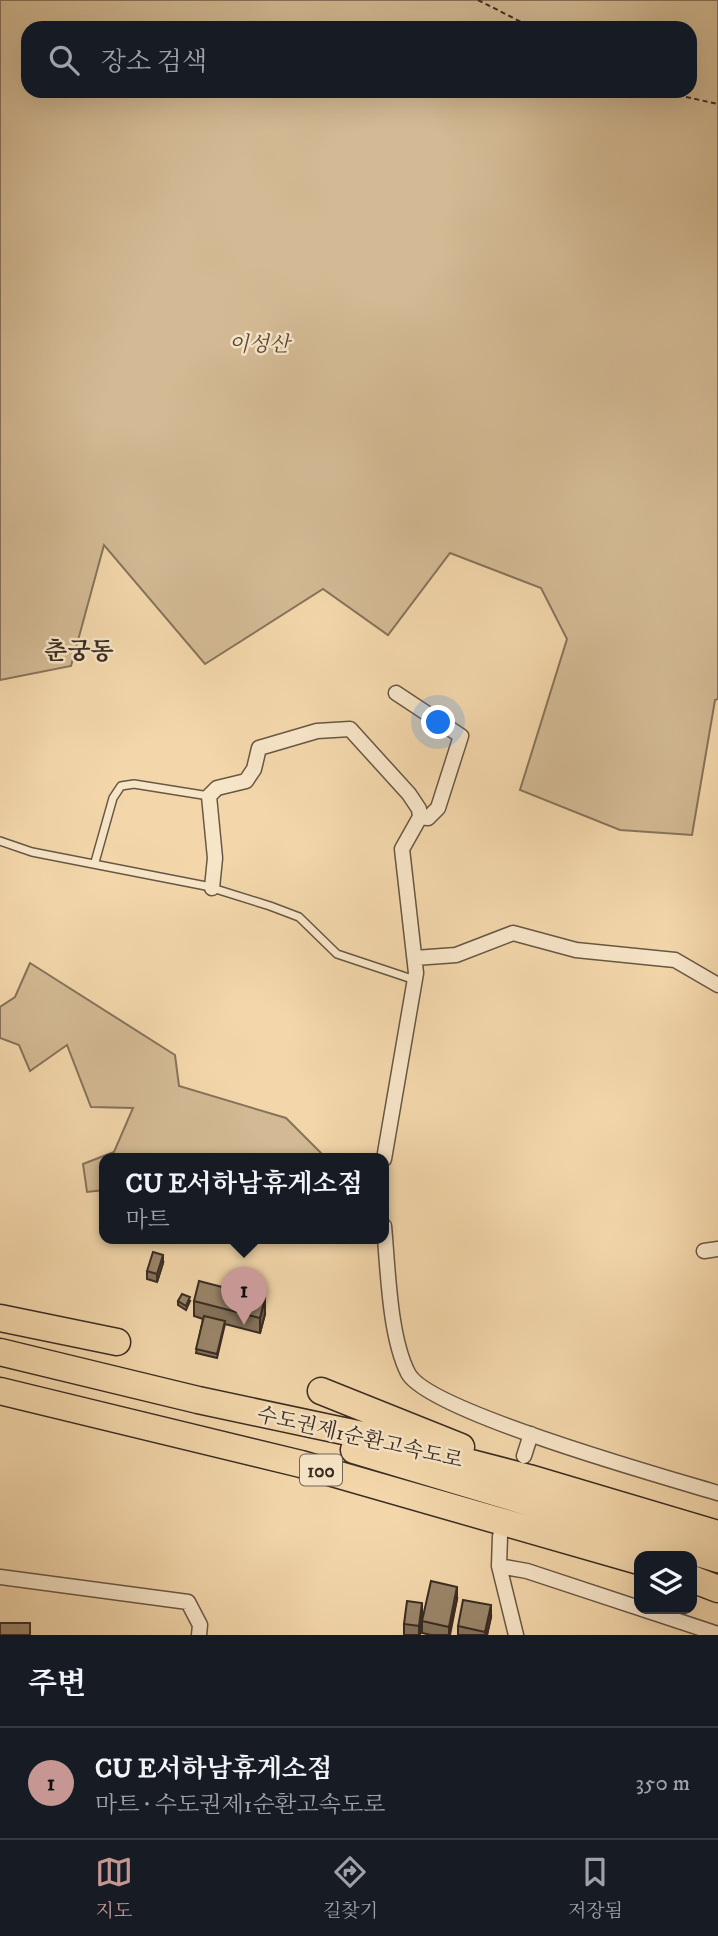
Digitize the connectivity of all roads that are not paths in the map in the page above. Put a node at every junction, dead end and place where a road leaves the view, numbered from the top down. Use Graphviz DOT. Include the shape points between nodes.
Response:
graph roads {
  1 [pos="396,693"];
  2 [pos="209,796"];
  3 [pos="420,817"];
  4 [pos="0,841"];
  5 [pos="95,862"];
  6 [pos="212,888"];
  7 [pos="415,958"];
  8 [pos="415,980"];
  9 [pos="718,985"];
  10 [pos="385,1153"];
  11 [pos="385,1244"];
  12 [pos="0,1318"];
  13 [pos="117,1342"];
  14 [pos="0,1352"];
  15 [pos="0,1391"];
  16 [pos="321,1391"];
  17 [pos="198,1400"];
  18 [pos="531,1434"];
  19 [pos="527,1467"];
  20 [pos="718,1493"];
  21 [pos="718,1534"];
  22 [pos="500,1536"];
  23 [pos="718,1559"];
  24 [pos="634,1560"];
  25 [pos="499,1566"];
  26 [pos="0,1577"];
  27 [pos="697,1579"];
  28 [pos="718,1586"];
  29 [pos="718,1634"];
  30 [pos="199,1635"];
  31 [pos="516,1635"];
  1 -- 3 [label="street" via="461,736 438,808 428,818"];
  2 -- 3 [label="street" via="217,788 246,781 259,748 317,731 349,729 409,794"];
  2 -- 5 [label="lane" via="121,786 113,798"];
  2 -- 6 [label="street" via="215,859"];
  3 -- 7 [label="street" via="402,849"];
  4 -- 5 [label="lane" via="32,852"];
  5 -- 6 [label="lane"];
  6 -- 8 [label="lane" via="299,916 337,954"];
  7 -- 8 [label="street"];
  7 -- 9 [label="street" via="456,956 513,933 576,950 676,960"];
  8 -- 10 [label="street"];
  11 -- 18 [label="street" via="399,1344 408,1374 438,1396"];
  12 -- 13 [label="highway"];
  14 -- 17 [label="highway, 수도권제1순환고속도로 / 100"];
  15 -- 24 [label="highway, 수도권제1순환고속도로 / 100" via="301,1464"];
  16 -- 19 [label="highway"];
  17 -- 19 [label="highway, 수도권제1순환고속도로 / 100"];
  17 -- 23 [label="highway"];
  18 -- 19 [label="street"];
  18 -- 20 [label="street"];
  19 -- 21 [label="highway, 수도권제1순환고속도로 / 100"];
  22 -- 25 [label="street"];
  25 -- 29 [label="street"];
  25 -- 31 [label="street"];
  26 -- 30 [label="street" via="188,1602 200,1625"];
  27 -- 28 [label="highway"];
}
